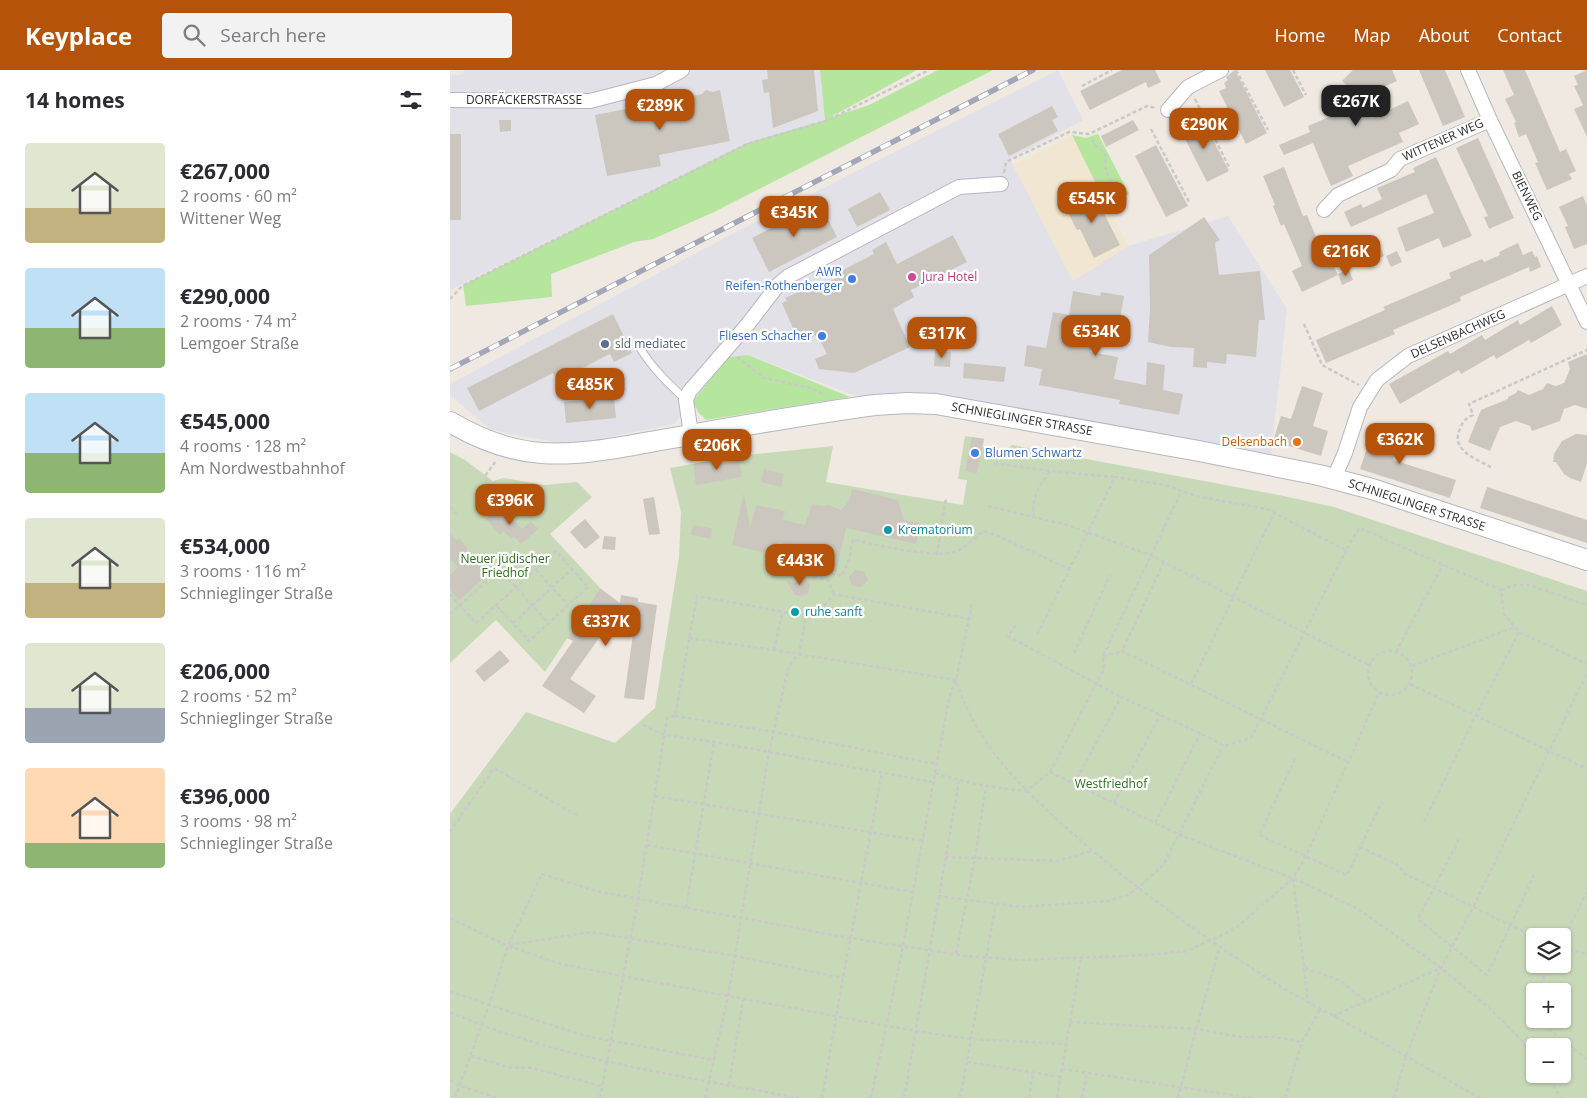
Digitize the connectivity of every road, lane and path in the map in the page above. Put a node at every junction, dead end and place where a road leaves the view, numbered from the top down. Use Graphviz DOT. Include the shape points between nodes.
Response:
graph roads {
  1 [pos="682,70"];
  2 [pos="928,70"];
  3 [pos="1112,70"];
  4 [pos="1221,70"];
  5 [pos="1236,70"];
  6 [pos="1294,70"];
  7 [pos="1468,70"];
  8 [pos="1082,86"];
  9 [pos="1188,87"];
  10 [pos="1306,95"];
  11 [pos="450,100"];
  12 [pos="1168,110"];
  13 [pos="1490,120"];
  14 [pos="1151,130"];
  15 [pos="1268,130"];
  16 [pos="1092,139"];
  17 [pos="1230,169"];
  18 [pos="1001,184"];
  19 [pos="1114,187"];
  20 [pos="1189,202"];
  21 [pos="1324,210"];
  22 [pos="1587,276"];
  23 [pos="1569,284"];
  24 [pos="450,299"];
  25 [pos="1587,322"];
  26 [pos="1304,324"];
  27 [pos="640,348"];
  28 [pos="726,349"];
  29 [pos="1587,350"];
  30 [pos="1370,391"];
  31 [pos="827,396"];
  32 [pos="686,400"];
  33 [pos="450,422"];
  34 [pos="691,434"];
  35 [pos="506,447"];
  36 [pos="994,463"];
  37 [pos="1491,467"];
  38 [pos="1050,471"];
  39 [pos="1115,477"];
  40 [pos="1334,478"];
  41 [pos="1182,490"];
  42 [pos="491,494"];
  43 [pos="946,498"];
  44 [pos="988,506"];
  45 [pos="450,507"];
  46 [pos="1274,513"];
  47 [pos="458,515"];
  48 [pos="1034,517"];
  49 [pos="1087,532"];
  50 [pos="1346,550"];
  51 [pos="937,555"];
  52 [pos="1150,555"];
  53 [pos="1587,560"];
  54 [pos="1164,562"];
  55 [pos="1443,565"];
  56 [pos="500,569"];
  57 [pos="572,569"];
  58 [pos="1069,569"];
  59 [pos="536,570"];
  60 [pos="497,572"];
  61 [pos="1110,575"];
  62 [pos="516,587"];
  63 [pos="552,587"];
  64 [pos="1501,590"];
  65 [pos="450,594"];
  66 [pos="834,594"];
  67 [pos="1233,597"];
  68 [pos="972,604"];
  69 [pos="460,605"];
  70 [pos="496,605"];
  71 [pos="533,605"];
  72 [pos="568,605"];
  73 [pos="1587,605"];
  74 [pos="782,613"];
  75 [pos="450,614"];
  76 [pos="806,616"];
  77 [pos="969,619"];
  78 [pos="513,623"];
  79 [pos="548,623"];
  80 [pos="1016,625"];
  81 [pos="1515,627"];
  82 [pos="1519,632"];
  83 [pos="1305,634"];
  84 [pos="1036,635"];
  85 [pos="688,638"];
  86 [pos="774,650"];
  87 [pos="1122,652"];
  88 [pos="1396,652"];
  89 [pos="1074,653"];
  90 [pos="799,654"];
  91 [pos="1103,656"];
  92 [pos="1587,664"];
  93 [pos="1369,665"];
  94 [pos="1412,666"];
  95 [pos="1587,673"];
  96 [pos="956,680"];
  97 [pos="1096,684"];
  98 [pos="1191,684"];
  99 [pos="1410,684"];
  100 [pos="1379,693"];
  101 [pos="1121,697"];
  102 [pos="1160,715"];
  103 [pos="1476,715"];
  104 [pos="675,716"];
  105 [pos="1261,719"];
  106 [pos="644,725"];
  107 [pos="774,732"];
  108 [pos="1200,733"];
  109 [pos="664,735"];
  110 [pos="714,742"];
  111 [pos="1224,746"];
  112 [pos="1549,750"];
  113 [pos="769,752"];
  114 [pos="1295,759"];
  115 [pos="1348,762"];
  116 [pos="936,764"];
  117 [pos="1587,769"];
  118 [pos="1050,772"];
  119 [pos="882,773"];
  120 [pos="934,773"];
  121 [pos="958,781"];
  122 [pos="933,782"];
  123 [pos="1074,784"];
  124 [pos="986,787"];
  125 [pos="1026,791"];
  126 [pos="655,796"];
  127 [pos="1382,802"];
  128 [pos="1114,803"];
  129 [pos="704,805"];
  130 [pos="577,815"];
  131 [pos="759,815"];
  132 [pos="1424,822"];
  133 [pos="1154,823"];
  134 [pos="450,832"];
  135 [pos="870,832"];
  136 [pos="1180,835"];
  137 [pos="1459,839"];
  138 [pos="923,841"];
  139 [pos="647,845"];
  140 [pos="1360,847"];
  141 [pos="1092,851"];
  142 [pos="695,854"];
  143 [pos="1306,856"];
  144 [pos="945,857"];
  145 [pos="976,858"];
  146 [pos="751,864"];
  147 [pos="1534,875"];
  148 [pos="1293,878"];
  149 [pos="861,882"];
  150 [pos="1139,888"];
  151 [pos="1434,888"];
  152 [pos="912,892"];
  153 [pos="1587,892"];
  154 [pos="938,896"];
  155 [pos="638,899"];
  156 [pos="967,900"];
  157 [pos="996,904"];
  158 [pos="1473,907"];
  159 [pos="686,908"];
  160 [pos="450,918"];
  161 [pos="741,918"];
  162 [pos="1510,925"];
  163 [pos="1569,928"];
  164 [pos="1526,933"];
  165 [pos="850,938"];
  166 [pos="630,939"];
  167 [pos="1211,940"];
  168 [pos="508,946"];
  169 [pos="903,946"];
  170 [pos="1220,946"];
  171 [pos="1452,947"];
  172 [pos="929,950"];
  173 [pos="1571,951"];
  174 [pos="956,954"];
  175 [pos="1587,954"];
  176 [pos="736,956"];
  177 [pos="986,957"];
  178 [pos="1081,958"];
  179 [pos="1305,968"];
  180 [pos="1440,968"];
  181 [pos="622,976"];
  182 [pos="842,978"];
  183 [pos="450,991"];
  184 [pos="728,997"];
  185 [pos="743,1000"];
  186 [pos="1308,1001"];
  187 [pos="1366,1001"];
  188 [pos="489,1005"];
  189 [pos="1321,1008"];
  190 [pos="450,1012"];
  191 [pos="1333,1016"];
  192 [pos="836,1017"];
  193 [pos="1070,1022"];
  194 [pos="481,1026"];
  195 [pos="887,1027"];
  196 [pos="1548,1028"];
  197 [pos="1196,1029"];
  198 [pos="915,1031"];
  199 [pos="971,1038"];
  200 [pos="612,1040"];
  201 [pos="1302,1042"];
  202 [pos="1067,1044"];
  203 [pos="1526,1046"];
  204 [pos="471,1056"];
  205 [pos="1406,1056"];
  206 [pos="1587,1058"];
  207 [pos="714,1060"];
  208 [pos="607,1062"];
  209 [pos="967,1062"];
  210 [pos="1062,1069"];
  211 [pos="1087,1072"];
  212 [pos="1033,1073"];
  213 [pos="1061,1077"];
  214 [pos="450,1080"];
  215 [pos="708,1082"];
  216 [pos="1552,1083"];
  217 [pos="728,1084"];
  218 [pos="460,1086"];
  219 [pos="602,1086"];
  220 [pos="1180,1086"];
  221 [pos="455,1098"];
  222 [pos="497,1098"];
  223 [pos="600,1098"];
  224 [pos="705,1098"];
  225 [pos="799,1098"];
  226 [pos="822,1098"];
  227 [pos="872,1098"];
  228 [pos="904,1098"];
  229 [pos="960,1098"];
  230 [pos="1029,1098"];
  231 [pos="1057,1098"];
  232 [pos="1082,1098"];
  233 [pos="1178,1098"];
  234 [pos="1252,1098"];
  235 [pos="1285,1098"];
  236 [pos="1394,1098"];
  237 [pos="1480,1098"];
  238 [pos="1561,1098"];
  1 -- 11 [label="street, DORFÄCKERSTRASSE" via="656,84 590,101"];
  2 -- 24 [label="path" via="826,121 747,144 462,286"];
  3 -- 8 [label="path"];
  4 -- 9 [label="street"];
  5 -- 15 [label="path"];
  6 -- 10 [label="path"];
  7 -- 13 [label="street, BIENWEG"];
  9 -- 12 [label="street"];
  9 -- 17 [label="path"];
  12 -- 18 [label="path" via="1146,106 1090,134 1069,132 1006,162"];
  13 -- 21 [label="street, WITTENER WEG" via="1400,158 1391,170 1338,195"];
  13 -- 23 [label="street, BIENWEG"];
  14 -- 20 [label="path"];
  16 -- 19 [label="path" via="1105,153 1106,171"];
  18 -- 28 [label="street" via="959,187 789,276"];
  22 -- 23 [label="street, DELSENBACHWEG"];
  23 -- 25 [label="street, BIENWEG"];
  23 -- 30 [label="street, DELSENBACHWEG" via="1408,356 1377,380"];
  26 -- 30 [label="path" via="1322,365"];
  27 -- 32 [label="lane" via="647,360"];
  28 -- 31 [label="path" via="764,378 811,388"];
  28 -- 32 [label="street" via="689,392"];
  29 -- 37 [label="path" via="1469,404 1473,415 1464,420 1458,432 1458,445 1465,453"];
  30 -- 40 [label="street, DELSENBACHWEG" via="1360,407"];
  32 -- 34 [label="street"];
  33 -- 35 [label="main road, SCHNIEGLINGER STRASSE" via="479,438"];
  34 -- 35 [label="main road, SCHNIEGLINGER STRASSE" via="576,453 541,453"];
  34 -- 40 [label="main road, SCHNIEGLINGER STRASSE" via="875,405 936,404"];
  35 -- 42 [label="path" via="486,476"];
  36 -- 38 [label="path"];
  38 -- 39 [label="path"];
  38 -- 48 [label="path" via="1037,490"];
  39 -- 41 [label="path"];
  39 -- 49 [label="path"];
  40 -- 53 [label="main road, SCHNIEGLINGER STRASSE"];
  41 -- 46 [label="path"];
  41 -- 52 [label="path"];
  43 -- 51 [label="path"];
  44 -- 48 [label="path"];
  45 -- 47 [label="path"];
  46 -- 50 [label="path"];
  46 -- 67 [label="path"];
  48 -- 49 [label="path"];
  49 -- 52 [label="path"];
  49 -- 58 [label="path"];
  50 -- 55 [label="path" via="1359,528"];
  50 -- 83 [label="path"];
  51 -- 58 [label="path" via="959,551 984,531"];
  51 -- 66 [label="path" via="853,540 842,576 816,570 814,577 828,580"];
  52 -- 54 [label="path"];
  52 -- 91 [label="path"];
  54 -- 67 [label="path"];
  54 -- 87 [label="path"];
  55 -- 64 [label="path"];
  55 -- 88 [label="path"];
  56 -- 62 [label="path"];
  57 -- 59 [label="path" via="556,551"];
  57 -- 63 [label="path"];
  57 -- 72 [label="path" via="588,586"];
  58 -- 84 [label="path"];
  59 -- 62 [label="path"];
  59 -- 63 [label="path"];
  60 -- 69 [label="path"];
  61 -- 89 [label="path"];
  62 -- 70 [label="path"];
  62 -- 71 [label="path"];
  63 -- 71 [label="path"];
  63 -- 72 [label="path"];
  64 -- 73 [label="path" via="1515,585 1530,586"];
  64 -- 81 [label="path" via="1504,614"];
  65 -- 69 [label="path"];
  66 -- 76 [label="path" via="817,615"];
  66 -- 77 [label="path"];
  67 -- 83 [label="path"];
  67 -- 98 [label="path"];
  68 -- 77 [label="path"];
  69 -- 70 [label="path" via="476,623"];
  69 -- 75 [label="path"];
  70 -- 78 [label="path"];
  71 -- 78 [label="path"];
  71 -- 79 [label="path"];
  72 -- 79 [label="path"];
  74 -- 76 [label="path"];
  74 -- 85 [label="path" via="696,596"];
  74 -- 86 [label="path"];
  76 -- 90 [label="path"];
  77 -- 96 [label="path"];
  78 -- 79 [label="path" via="529,641"];
  80 -- 97 [label="path" via="1008,636"];
  81 -- 82 [label="path"];
  81 -- 94 [label="path"];
  82 -- 92 [label="path"];
  82 -- 103 [label="path"];
  83 -- 93 [label="path"];
  83 -- 105 [label="path"];
  85 -- 86 [label="path"];
  85 -- 104 [label="path"];
  86 -- 90 [label="path"];
  87 -- 91 [label="path"];
  87 -- 98 [label="path"];
  88 -- 93 [label="path" via="1377,655"];
  88 -- 94 [label="path"];
  90 -- 96 [label="path"];
  90 -- 107 [label="path" via="789,665"];
  91 -- 97 [label="path" via="1104,669"];
  93 -- 100 [label="path" via="1368,678"];
  94 -- 99 [label="path"];
  95 -- 112 [label="path"];
  96 -- 116 [label="path" via="949,698"];
  96 -- 125 [label="path" via="966,709 979,730 1008,772"];
  97 -- 101 [label="path"];
  97 -- 118 [label="path"];
  98 -- 105 [label="path"];
  99 -- 100 [label="path" via="1400,694 1386,696"];
  99 -- 103 [label="path"];
  100 -- 115 [label="path"];
  101 -- 102 [label="path"];
  101 -- 123 [label="path"];
  102 -- 108 [label="path"];
  102 -- 128 [label="path"];
  103 -- 112 [label="path"];
  103 -- 132 [label="path"];
  104 -- 107 [label="path"];
  104 -- 109 [label="path" via="667,718"];
  105 -- 111 [label="path" via="1251,738"];
  105 -- 115 [label="path"];
  106 -- 109 [label="path"];
  107 -- 113 [label="path"];
  107 -- 116 [label="path"];
  108 -- 111 [label="path"];
  108 -- 133 [label="path"];
  109 -- 110 [label="path"];
  109 -- 126 [label="path"];
  110 -- 113 [label="path"];
  110 -- 129 [label="path"];
  111 -- 136 [label="path"];
  112 -- 117 [label="path"];
  112 -- 158 [label="path"];
  113 -- 119 [label="path"];
  113 -- 131 [label="path"];
  114 -- 143 [label="path" via="1259,835"];
  115 -- 143 [label="path"];
  116 -- 120 [label="path"];
  118 -- 123 [label="path"];
  118 -- 125 [label="path"];
  119 -- 122 [label="path"];
  119 -- 135 [label="path"];
  120 -- 121 [label="path"];
  120 -- 122 [label="path"];
  121 -- 124 [label="path"];
  121 -- 144 [label="path"];
  122 -- 138 [label="path"];
  123 -- 128 [label="path"];
  124 -- 125 [label="path"];
  124 -- 145 [label="path"];
  125 -- 141 [label="path"];
  126 -- 129 [label="path"];
  126 -- 139 [label="path"];
  127 -- 140 [label="path"];
  128 -- 133 [label="path"];
  129 -- 131 [label="path"];
  129 -- 142 [label="path"];
  130 -- 134 [label="path" via="494,768"];
  131 -- 135 [label="path"];
  131 -- 146 [label="path"];
  133 -- 136 [label="path"];
  135 -- 138 [label="path"];
  135 -- 149 [label="path"];
  136 -- 148 [label="path"];
  136 -- 150 [label="path" via="1164,864"];
  137 -- 151 [label="path"];
  138 -- 152 [label="path"];
  139 -- 142 [label="path"];
  139 -- 155 [label="path"];
  140 -- 143 [label="path" via="1347,875"];
  140 -- 151 [label="path" via="1400,866 1403,873"];
  141 -- 145 [label="path" via="1057,860"];
  141 -- 150 [label="path"];
  142 -- 146 [label="path"];
  142 -- 159 [label="path"];
  143 -- 148 [label="path"];
  144 -- 145 [label="path"];
  144 -- 154 [label="path"];
  145 -- 156 [label="path"];
  146 -- 149 [label="path"];
  146 -- 161 [label="path"];
  147 -- 162 [label="path"];
  148 -- 167 [label="path" via="1235,929"];
  148 -- 179 [label="path"];
  148 -- 180 [label="path" via="1360,910"];
  149 -- 152 [label="path"];
  149 -- 165 [label="path"];
  150 -- 157 [label="path" via="1108,902 1021,907"];
  150 -- 167 [label="path"];
  151 -- 158 [label="path"];
  151 -- 171 [label="path" via="1418,919"];
  152 -- 169 [label="path"];
  153 -- 163 [label="path"];
  154 -- 156 [label="path"];
  154 -- 172 [label="path"];
  155 -- 159 [label="path"];
  155 -- 166 [label="path"];
  155 -- 168 [label="path" via="596,891 542,874"];
  156 -- 157 [label="path"];
  156 -- 174 [label="path"];
  157 -- 177 [label="path"];
  158 -- 162 [label="path"];
  158 -- 171 [label="path"];
  159 -- 161 [label="path"];
  160 -- 168 [label="path"];
  161 -- 165 [label="path"];
  161 -- 176 [label="path"];
  162 -- 164 [label="path"];
  162 -- 171 [label="path" via="1487,974"];
  165 -- 169 [label="path"];
  165 -- 182 [label="path"];
  166 -- 168 [label="path" via="591,932"];
  166 -- 176 [label="path"];
  166 -- 181 [label="path"];
  167 -- 170 [label="path"];
  167 -- 178 [label="path" via="1187,951"];
  168 -- 181 [label="path" via="561,964"];
  168 -- 188 [label="path"];
  169 -- 172 [label="path"];
  169 -- 195 [label="path"];
  170 -- 186 [label="path"];
  170 -- 197 [label="path"];
  171 -- 180 [label="path"];
  172 -- 174 [label="path"];
  172 -- 198 [label="path"];
  173 -- 175 [label="path"];
  174 -- 177 [label="path"];
  176 -- 182 [label="path"];
  176 -- 184 [label="path"];
  177 -- 178 [label="path" via="1022,960"];
  177 -- 199 [label="path"];
  178 -- 193 [label="path"];
  179 -- 186 [label="path"];
  179 -- 187 [label="path" via="1339,980"];
  180 -- 187 [label="path"];
  180 -- 203 [label="path" via="1487,1006"];
  180 -- 205 [label="path"];
  181 -- 184 [label="path"];
  181 -- 200 [label="path"];
  182 -- 192 [label="path"];
  183 -- 188 [label="path"];
  184 -- 185 [label="path"];
  184 -- 207 [label="path"];
  185 -- 192 [label="path"];
  185 -- 217 [label="path"];
  186 -- 189 [label="path"];
  187 -- 191 [label="path"];
  188 -- 194 [label="path"];
  188 -- 200 [label="path" via="578,1033"];
  189 -- 191 [label="path"];
  189 -- 201 [label="path"];
  190 -- 194 [label="path"];
  191 -- 205 [label="path"];
  192 -- 195 [label="path"];
  192 -- 226 [label="path"];
  193 -- 197 [label="path"];
  193 -- 202 [label="path"];
  194 -- 204 [label="path"];
  194 -- 208 [label="path"];
  195 -- 198 [label="path"];
  195 -- 227 [label="path"];
  196 -- 206 [label="path"];
  197 -- 201 [label="path" via="1240,1037 1275,1037"];
  197 -- 220 [label="path"];
  198 -- 199 [label="path"];
  198 -- 228 [label="path"];
  199 -- 202 [label="path"];
  199 -- 209 [label="path"];
  200 -- 207 [label="path"];
  200 -- 208 [label="path"];
  201 -- 235 [label="path"];
  202 -- 210 [label="path"];
  204 -- 218 [label="path"];
  204 -- 219 [label="path" via="507,1067 531,1068"];
  205 -- 236 [label="path"];
  205 -- 237 [label="path"];
  207 -- 215 [label="path"];
  208 -- 215 [label="path"];
  208 -- 219 [label="path"];
  209 -- 212 [label="path"];
  209 -- 229 [label="path"];
  210 -- 211 [label="path"];
  210 -- 213 [label="path"];
  211 -- 220 [label="path"];
  211 -- 232 [label="path"];
  212 -- 213 [label="path"];
  212 -- 230 [label="path"];
  213 -- 231 [label="path"];
  214 -- 218 [label="path"];
  215 -- 217 [label="path"];
  215 -- 224 [label="path"];
  216 -- 238 [label="path"];
  217 -- 225 [label="path"];
  218 -- 221 [label="path"];
  218 -- 222 [label="path"];
  219 -- 223 [label="path"];
  220 -- 233 [label="path"];
  220 -- 234 [label="path"];
}
